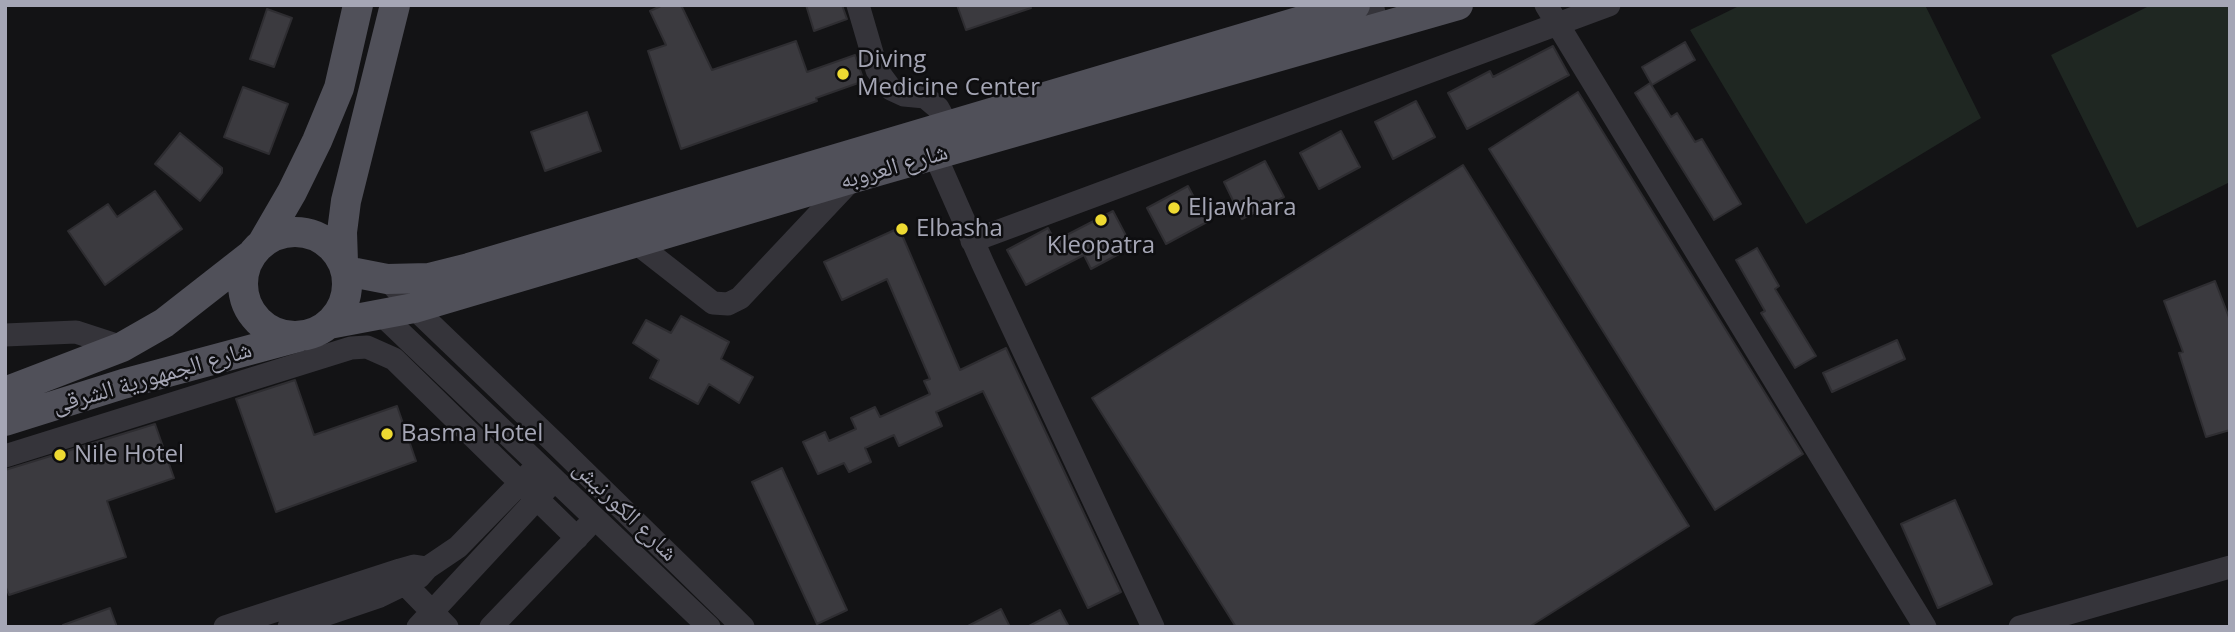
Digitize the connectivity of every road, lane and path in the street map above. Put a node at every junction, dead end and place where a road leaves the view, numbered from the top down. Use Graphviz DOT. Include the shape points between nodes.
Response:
graph roads {
  1 [pos="358,5"];
  2 [pos="394,5"];
  3 [pos="858,5"];
  4 [pos="1355,5"];
  5 [pos="1458,5"];
  6 [pos="1609,5"];
  7 [pos="1552,15"];
  8 [pos="1375,16"];
  9 [pos="948,126"];
  10 [pos="935,155"];
  11 [pos="853,178"];
  12 [pos="972,241"];
  13 [pos="635,242"];
  14 [pos="257,248"];
  15 [pos="344,267"];
  16 [pos="387,279"];
  17 [pos="414,308"];
  18 [pos="382,315"];
  19 [pos="329,324"];
  20 [pos="5,335"];
  21 [pos="299,337"];
  22 [pos="122,347"];
  23 [pos="236,368"];
  24 [pos="5,392"];
  25 [pos="5,421"];
  26 [pos="566,453"];
  27 [pos="5,456"];
  28 [pos="547,472"];
  29 [pos="528,491"];
  30 [pos="613,499"];
  31 [pos="596,518"];
  32 [pos="577,538"];
  33 [pos="2230,567"];
  34 [pos="403,578"];
  35 [pos="432,622"];
  36 [pos="225,627"];
  37 [pos="289,627"];
  38 [pos="492,627"];
  39 [pos="709,627"];
  40 [pos="743,627"];
  41 [pos="1153,627"];
  42 [pos="1925,627"];
  43 [pos="2020,627"];
  1 -- 14 [label="main road" via="339,88 292,192"];
  2 -- 15 [label="main road" via="346,201"];
  3 -- 9 [label="street" via="877,70 891,89 925,97"];
  4 -- 9 [label="main road, شارع العروبه"];
  5 -- 8 [label="main road, شارع العروبه"];
  6 -- 7 [label="street"];
  7 -- 12 [label="street"];
  7 -- 42 [label="street"];
  8 -- 10 [label="main road, شارع العروبه"];
  9 -- 16 [label="main road, شارع العروبه" via="469,268 429,278"];
  10 -- 11 [label="main road, شارع العروبه"];
  10 -- 12 [label="street"];
  11 -- 13 [label="main road, شارع العروبه"];
  11 -- 13 [label="street" via="740,298 728,304 713,303"];
  12 -- 41 [label="street"];
  13 -- 17 [label="main road, شارع العروبه"];
  14 -- 15 [label="main road" via="280,233 298,231 317,236 332,247"];
  14 -- 21 [label="main road" via="243,279 246,303 267,329"];
  14 -- 22 [label="main road, شارع الجمهورية الشرقى" via="164,323"];
  15 -- 16 [label="main road, شارع العروبه"];
  15 -- 19 [label="main road" via="345,300"];
  16 -- 17 [label="street, شارع الكورنيش"];
  17 -- 18 [label="main road, شارع العروبه"];
  17 -- 26 [label="street, شارع الكورنيش"];
  18 -- 19 [label="main road, شارع العروبه"];
  18 -- 28 [label="street, شارع الكورنيش"];
  19 -- 21 [label="main road"];
  20 -- 22 [label="street" via="76,331"];
  21 -- 23 [label="main road, شارع الجمهورية الشرقى"];
  22 -- 24 [label="main road, شارع الجمهورية الشرقى"];
  23 -- 25 [label="main road, شارع الجمهورية الشرقى" via="123,384"];
  23 -- 27 [label="street"];
  23 -- 29 [label="street" via="351,348 378,350 394,359"];
  26 -- 28 [label="street"];
  26 -- 30 [label="street, شارع الكورنيش"];
  28 -- 29 [label="street"];
  28 -- 31 [label="street, شارع الكورنيش"];
  29 -- 32 [label="street"];
  29 -- 34 [label="street" via="458,547 427,568 414,566"];
  29 -- 35 [label="street"];
  30 -- 31 [label="street"];
  30 -- 40 [label="street, شارع الكورنيش"];
  31 -- 32 [label="street"];
  31 -- 39 [label="street, شارع الكورنيش"];
  32 -- 38 [label="street"];
  33 -- 43 [label="street"];
  34 -- 35 [label="street"];
  34 -- 36 [label="street"];
  34 -- 37 [label="street"];
}
